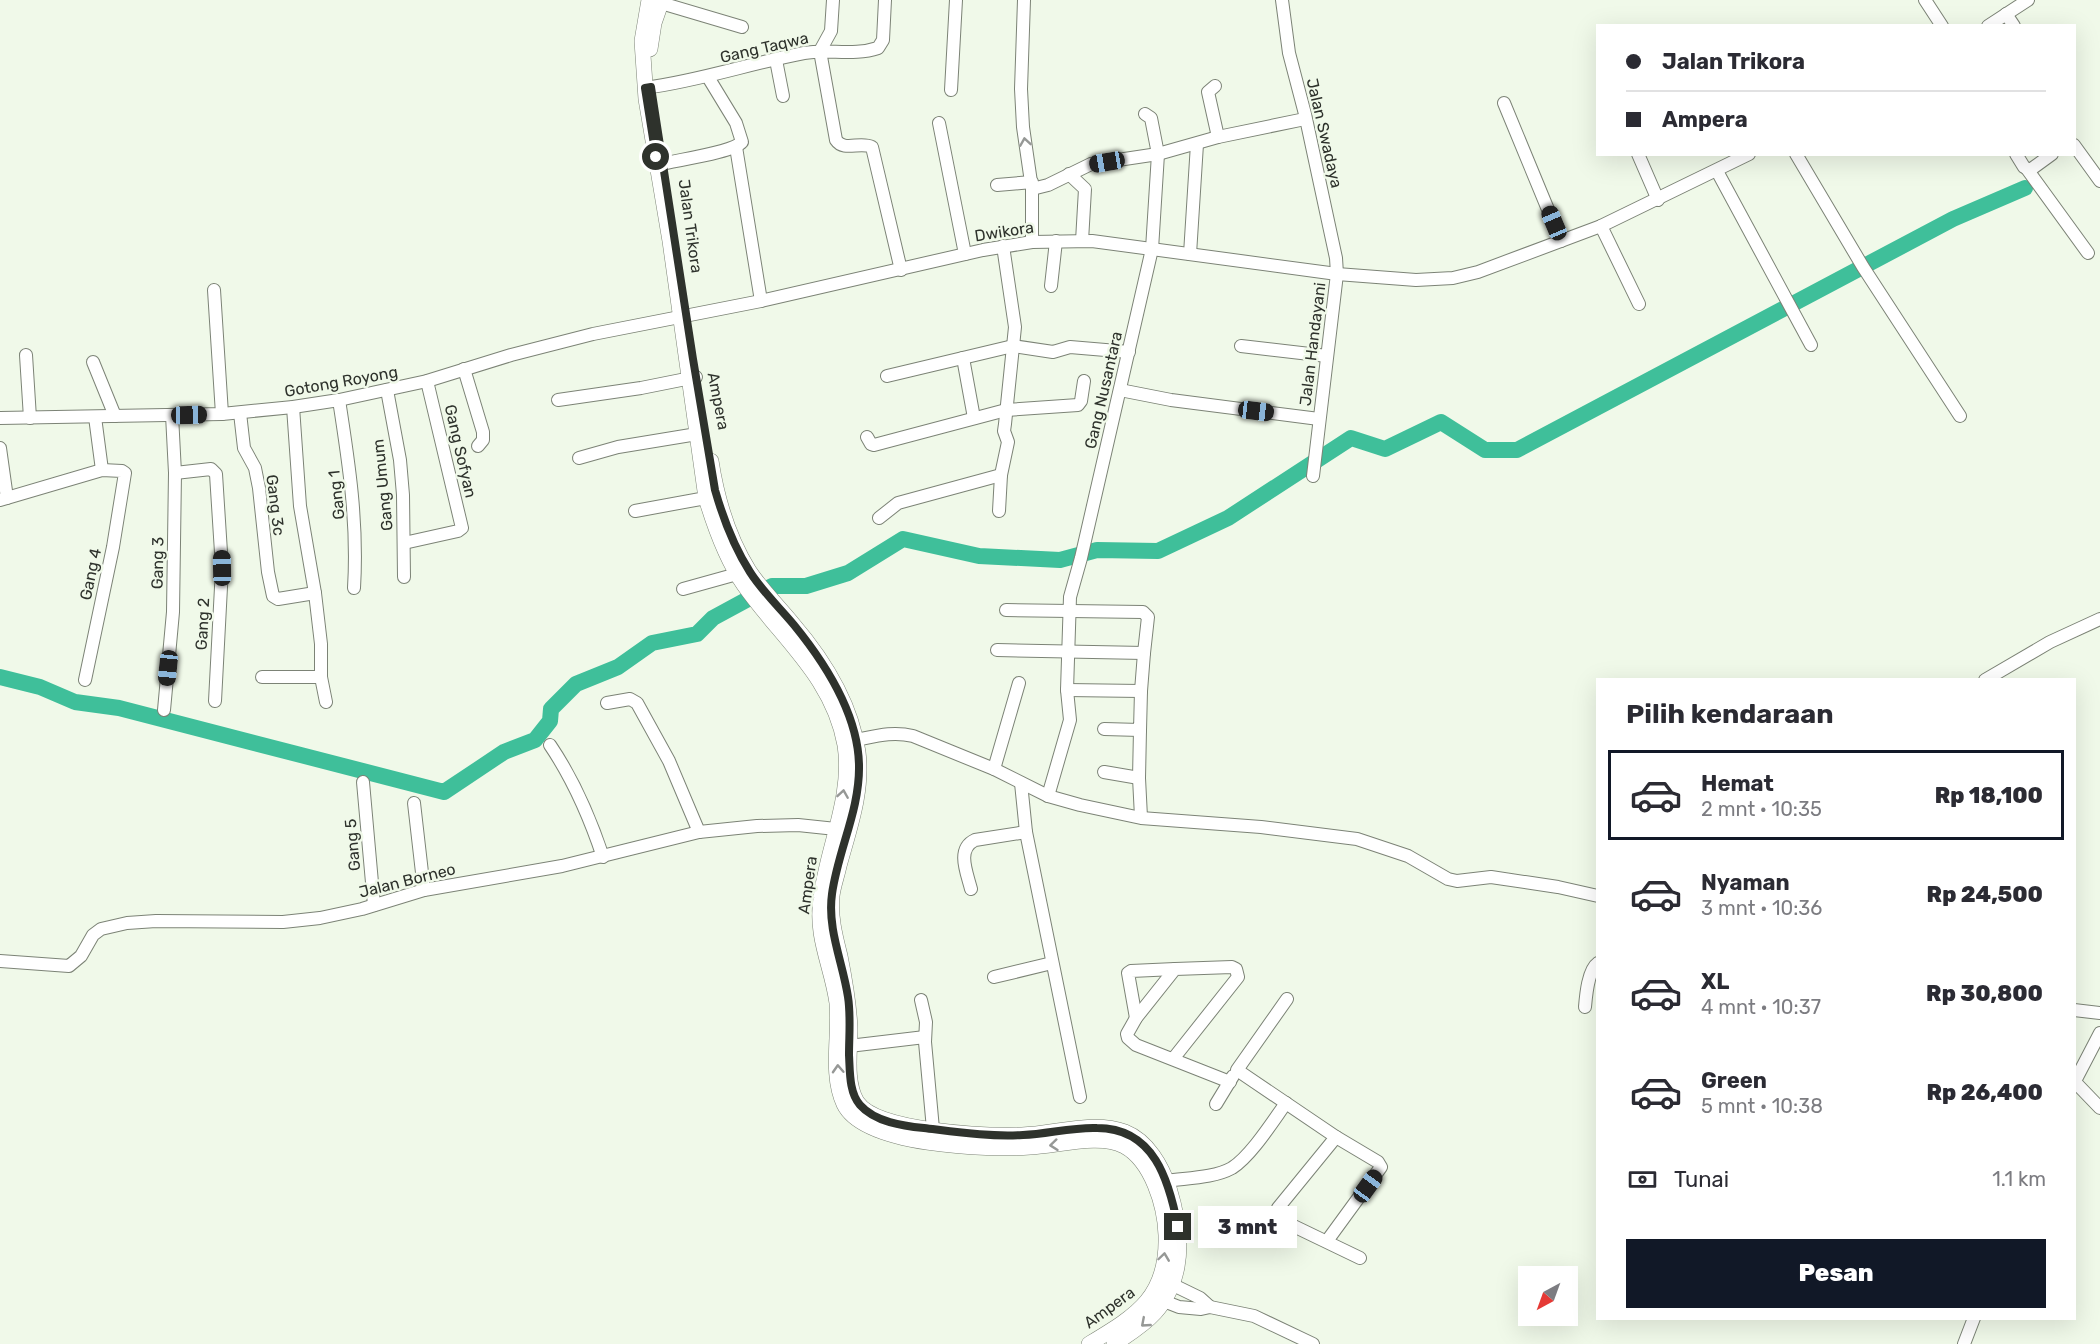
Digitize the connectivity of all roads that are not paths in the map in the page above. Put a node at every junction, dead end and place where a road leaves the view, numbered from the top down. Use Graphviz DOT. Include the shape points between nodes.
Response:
graph roads {
  1 [pos="833,0"];
  2 [pos="885,0"];
  3 [pos="956,0"];
  4 [pos="1024,0"];
  5 [pos="1282,0"];
  6 [pos="1925,0"];
  7 [pos="2028,0"];
  8 [pos="657,1"];
  9 [pos="2006,14"];
  10 [pos="1941,24"];
  11 [pos="1991,24"];
  12 [pos="2013,24"];
  13 [pos="742,27"];
  14 [pos="820,51"];
  15 [pos="776,60"];
  16 [pos="708,77"];
  17 [pos="1215,86"];
  18 [pos="648,87"];
  19 [pos="951,90"];
  20 [pos="783,96"];
  21 [pos="1504,103"];
  22 [pos="1145,114"];
  23 [pos="1305,119"];
  24 [pos="939,123"];
  25 [pos="1218,137"];
  26 [pos="1197,144"];
  27 [pos="736,147"];
  28 [pos="2076,148"];
  29 [pos="1158,154"];
  30 [pos="1639,156"];
  31 [pos="1745,156"];
  32 [pos="1797,156"];
  33 [pos="2017,156"];
  34 [pos="2050,156"];
  35 [pos="661,164"];
  36 [pos="2027,169"];
  37 [pos="1717,171"];
  38 [pos="1069,174"];
  39 [pos="2100,181"];
  40 [pos="997,185"];
  41 [pos="1032,186"];
  42 [pos="1658,200"];
  43 [pos="1601,226"];
  44 [pos="1056,241"];
  45 [pos="1082,241"];
  46 [pos="1561,241"];
  47 [pos="1032,242"];
  48 [pos="1003,246"];
  49 [pos="1152,249"];
  50 [pos="965,254"];
  51 [pos="1190,254"];
  52 [pos="2088,254"];
  53 [pos="901,270"];
  54 [pos="1337,274"];
  55 [pos="1051,286"];
  56 [pos="214,290"];
  57 [pos="761,301"];
  58 [pos="1639,304"];
  59 [pos="683,316"];
  60 [pos="1811,345"];
  61 [pos="1013,346"];
  62 [pos="1241,346"];
  63 [pos="1129,352"];
  64 [pos="26,354"];
  65 [pos="1327,356"];
  66 [pos="963,358"];
  67 [pos="93,362"];
  68 [pos="464,369"];
  69 [pos="887,376"];
  70 [pos="693,378"];
  71 [pos="427,381"];
  72 [pos="1084,381"];
  73 [pos="387,390"];
  74 [pos="1120,390"];
  75 [pos="339,400"];
  76 [pos="558,400"];
  77 [pos="293,407"];
  78 [pos="1006,410"];
  79 [pos="240,413"];
  80 [pos="222,414"];
  81 [pos="172,415"];
  82 [pos="115,416"];
  83 [pos="1960,416"];
  84 [pos="95,417"];
  85 [pos="0,418"];
  86 [pos="30,418"];
  87 [pos="974,418"];
  88 [pos="1319,419"];
  89 [pos="698,434"];
  90 [pos="867,437"];
  91 [pos="478,446"];
  92 [pos="0,448"];
  93 [pos="579,458"];
  94 [pos="102,470"];
  95 [pos="175,473"];
  96 [pos="1001,475"];
  97 [pos="1313,476"];
  98 [pos="706,498"];
  99 [pos="3,499"];
  100 [pos="635,511"];
  101 [pos="999,511"];
  102 [pos="879,518"];
  103 [pos="404,543"];
  104 [pos="404,577"];
  105 [pos="746,579"];
  106 [pos="354,588"];
  107 [pos="683,589"];
  108 [pos="315,593"];
  109 [pos="770,607"];
  110 [pos="1006,610"];
  111 [pos="1070,610"];
  112 [pos="2100,619"];
  113 [pos="997,650"];
  114 [pos="1068,651"];
  115 [pos="1144,653"];
  116 [pos="262,677"];
  117 [pos="321,677"];
  118 [pos="1988,678"];
  119 [pos="85,680"];
  120 [pos="1019,683"];
  121 [pos="1067,690"];
  122 [pos="1142,691"];
  123 [pos="215,701"];
  124 [pos="326,702"];
  125 [pos="607,703"];
  126 [pos="164,710"];
  127 [pos="1104,729"];
  128 [pos="1140,730"];
  129 [pos="856,740"];
  130 [pos="550,745"];
  131 [pos="852,763"];
  132 [pos="994,769"];
  133 [pos="1104,772"];
  134 [pos="1139,778"];
  135 [pos="363,782"];
  136 [pos="1021,783"];
  137 [pos="1048,796"];
  138 [pos="414,803"];
  139 [pos="1141,817"];
  140 [pos="836,829"];
  141 [pos="699,831"];
  142 [pos="1026,832"];
  143 [pos="603,857"];
  144 [pos="971,889"];
  145 [pos="424,890"];
  146 [pos="1596,896"];
  147 [pos="374,905"];
  148 [pos="0,961"];
  149 [pos="1052,963"];
  150 [pos="1596,964"];
  151 [pos="1175,969"];
  152 [pos="994,977"];
  153 [pos="1287,999"];
  154 [pos="921,1000"];
  155 [pos="1585,1007"];
  156 [pos="2076,1010"];
  157 [pos="2100,1013"];
  158 [pos="1136,1018"];
  159 [pos="2100,1033"];
  160 [pos="925,1037"];
  161 [pos="849,1047"];
  162 [pos="1173,1059"];
  163 [pos="1237,1070"];
  164 [pos="2076,1079"];
  165 [pos="1230,1082"];
  166 [pos="2076,1082"];
  167 [pos="1080,1097"];
  168 [pos="1286,1102"];
  169 [pos="1216,1104"];
  170 [pos="2100,1108"];
  171 [pos="933,1129"];
  172 [pos="1335,1137"];
  173 [pos="1167,1181"];
  174 [pos="1328,1241"];
  175 [pos="1360,1258"];
  176 [pos="1167,1281"];
  177 [pos="1158,1299"];
  178 [pos="1210,1307"];
  179 [pos="1973,1320"];
  180 [pos="1089,1344"];
  181 [pos="1114,1344"];
  182 [pos="1313,1344"];
  183 [pos="1964,1344"];
  1 -- 14 [label="street" via="831,31"];
  2 -- 14 [label="street, Gang Taqwa" via="883,40 878,48"];
  3 -- 19 [label="street"];
  41 -- 4 [label="street, one-way" via="1021,89"];
  5 -- 23 [label="street, Jalan Swadaya" via="1289,53"];
  6 -- 10 [label="street"];
  7 -- 9 [label="street"];
  8 -- 13 [label="street"];
  8 -- 18 [label="main road, Jalan Trikora"];
  9 -- 11 [label="street"];
  9 -- 12 [label="street"];
  14 -- 15 [label="street, Gang Taqwa"];
  14 -- 53 [label="street" via="836,140 841,145 872,147"];
  15 -- 16 [label="street, Gang Taqwa"];
  15 -- 20 [label="street"];
  16 -- 18 [label="street, Gang Taqwa"];
  16 -- 27 [label="street" via="736,123 742,142"];
  17 -- 25 [label="street" via="1208,92"];
  18 -- 35 [label="main road, Jalan Trikora"];
  21 -- 46 [label="street"];
  22 -- 29 [label="street, Gang Nusantara" via="1151,118"];
  23 -- 25 [label="street"];
  23 -- 54 [label="street, Jalan Swadaya"];
  24 -- 50 [label="street"];
  25 -- 26 [label="street"];
  26 -- 29 [label="street"];
  26 -- 51 [label="street"];
  27 -- 35 [label="street"];
  27 -- 57 [label="street"];
  28 -- 39 [label="street"];
  29 -- 38 [label="street" via="1091,164"];
  29 -- 49 [label="street, Gang Nusantara"];
  30 -- 42 [label="street"];
  31 -- 37 [label="street, Dwikora"];
  32 -- 83 [label="street" via="1859,261"];
  33 -- 36 [label="street"];
  34 -- 36 [label="street" via="2034,169"];
  35 -- 59 [label="main road, Jalan Trikora"];
  36 -- 52 [label="street"];
  37 -- 42 [label="street, Dwikora"];
  37 -- 60 [label="street"];
  38 -- 41 [label="street" via="1048,185"];
  38 -- 45 [label="street" via="1085,189"];
  40 -- 41 [label="street"];
  41 -- 47 [label="street"];
  42 -- 43 [label="street, Dwikora"];
  43 -- 46 [label="street, Dwikora"];
  43 -- 58 [label="street"];
  44 -- 45 [label="street, Dwikora"];
  44 -- 47 [label="street, Dwikora"];
  44 -- 55 [label="street"];
  45 -- 49 [label="street, Dwikora"];
  46 -- 54 [label="street, Dwikora" via="1478,272 1445,279"];
  47 -- 48 [label="street, Dwikora"];
  48 -- 50 [label="street, Dwikora"];
  48 -- 61 [label="street" via="1015,327"];
  49 -- 51 [label="street, Dwikora"];
  49 -- 63 [label="street, Gang Nusantara"];
  50 -- 53 [label="street, Dwikora"];
  51 -- 54 [label="street, Dwikora"];
  53 -- 57 [label="street, Dwikora"];
  54 -- 65 [label="street, Jalan Handayani"];
  56 -- 80 [label="street"];
  57 -- 59 [label="street, Dwikora"];
  59 -- 68 [label="street, Gotong Royong" via="551,344"];
  59 -- 70 [label="main road, Ampera"];
  61 -- 63 [label="street" via="1053,352 1070,347"];
  61 -- 66 [label="street"];
  61 -- 78 [label="street"];
  62 -- 65 [label="street"];
  63 -- 74 [label="street, Gang Nusantara"];
  64 -- 86 [label="street"];
  65 -- 88 [label="street, Jalan Handayani"];
  66 -- 69 [label="street"];
  66 -- 87 [label="street"];
  67 -- 82 [label="street"];
  68 -- 71 [label="street, Gotong Royong"];
  68 -- 91 [label="street" via="483,432"];
  70 -- 76 [label="street"];
  70 -- 89 [label="main road, Ampera"];
  70 -- 105 [label="main road, Ampera" via="715,490 742,558"];
  71 -- 73 [label="street, Gotong Royong"];
  71 -- 103 [label="street, Gang Sofyan" via="462,528"];
  72 -- 78 [label="street" via="1078,405"];
  73 -- 75 [label="street, Gotong Royong"];
  73 -- 103 [label="street, Gang Umum" via="404,495"];
  74 -- 88 [label="street"];
  74 -- 111 [label="street, Gang Nusantara" via="1071,590"];
  75 -- 77 [label="street, Gotong Royong"];
  75 -- 106 [label="street, Gang 1" via="355,515"];
  77 -- 79 [label="street, Gotong Royong"];
  77 -- 108 [label="street" via="300,506"];
  78 -- 87 [label="street"];
  78 -- 96 [label="street" via="1004,431 1008,442"];
  79 -- 80 [label="street, Gotong Royong"];
  79 -- 108 [label="street, Gang 3c" via="244,448 255,468 259,488 273,596 278,599"];
  80 -- 81 [label="street, Gotong Royong"];
  81 -- 82 [label="street, Gotong Royong"];
  81 -- 95 [label="street, Gang 3"];
  82 -- 84 [label="street, Gotong Royong"];
  84 -- 86 [label="street, Gotong Royong"];
  84 -- 94 [label="street"];
  85 -- 86 [label="street, Gotong Royong"];
  87 -- 90 [label="street" via="874,445"];
  88 -- 97 [label="street, Jalan Handayani"];
  89 -- 93 [label="street" via="618,447"];
  89 -- 98 [label="main road, Ampera"];
  92 -- 99 [label="street"];
  94 -- 99 [label="street"];
  94 -- 119 [label="street, Gang 4" via="126,474"];
  95 -- 123 [label="street, Gang 2" via="211,469 216,477 222,568"];
  95 -- 126 [label="street, Gang 3" via="173,619"];
  96 -- 101 [label="street"];
  96 -- 102 [label="street" via="897,502"];
  98 -- 100 [label="street"];
  98 -- 105 [label="main road, Ampera" via="717,531"];
  103 -- 104 [label="street, Gang Umum"];
  105 -- 107 [label="street"];
  105 -- 109 [label="main road, Ampera"];
  108 -- 117 [label="street"];
  109 -- 129 [label="main road, Ampera" via="800,632 827,670"];
  109 -- 131 [label="main road, Ampera" via="824,687"];
  110 -- 111 [label="street"];
  111 -- 114 [label="street, Gang Nusantara"];
  111 -- 115 [label="street" via="1143,612 1148,617"];
  112 -- 118 [label="street" via="2050,642"];
  113 -- 114 [label="street"];
  114 -- 115 [label="street"];
  114 -- 121 [label="street, Gang Nusantara"];
  115 -- 122 [label="street"];
  116 -- 117 [label="street"];
  117 -- 124 [label="street"];
  120 -- 132 [label="street"];
  121 -- 122 [label="street"];
  121 -- 137 [label="street, Gang Nusantara" via="1070,720"];
  122 -- 128 [label="street"];
  125 -- 141 [label="street" via="630,699 637,704 669,761"];
  127 -- 128 [label="street"];
  128 -- 134 [label="street"];
  129 -- 131 [label="main road, Ampera"];
  129 -- 132 [label="street" via="902,733"];
  130 -- 143 [label="street" via="592,825"];
  140 -- 131 [label="main road, Ampera, one-way"];
  131 -- 161 [label="main road, Ampera" via="858,796 832,893 831,912 848,998"];
  132 -- 136 [label="street"];
  133 -- 134 [label="street"];
  134 -- 139 [label="street"];
  135 -- 147 [label="street, Gang 5"];
  136 -- 137 [label="street"];
  136 -- 142 [label="street"];
  137 -- 139 [label="street"];
  138 -- 145 [label="street"];
  139 -- 146 [label="street" via="1357,839 1408,856 1448,879 1491,877"];
  140 -- 141 [label="street, Jalan Borneo" via="798,825"];
  176 -- 140 [label="main road, Ampera, one-way" via="1166,1236 1160,1203 1143,1163 1121,1144 1101,1140 1004,1148 925,1141 874,1130 848,1110 840,1092 836,1001 820,923 821,895"];
  141 -- 143 [label="street, Jalan Borneo"];
  142 -- 144 [label="street" via="968,844 964,856"];
  142 -- 149 [label="street"];
  143 -- 145 [label="street, Jalan Borneo"];
  145 -- 147 [label="street, Jalan Borneo"];
  147 -- 148 [label="street, Jalan Borneo" via="283,922 127,923 101,929 69,966"];
  149 -- 152 [label="street"];
  149 -- 167 [label="street"];
  150 -- 155 [label="street"];
  151 -- 158 [label="street"];
  151 -- 158 [label="street" via="1128,973"];
  151 -- 162 [label="street" via="1232,967 1239,973"];
  153 -- 163 [label="street"];
  154 -- 160 [label="street"];
  156 -- 157 [label="street"];
  158 -- 162 [label="street" via="1127,1034 1131,1043"];
  159 -- 164 [label="street"];
  160 -- 161 [label="street"];
  160 -- 171 [label="street"];
  161 -- 171 [label="main road, Ampera" via="853,1091 861,1106 876,1117"];
  162 -- 165 [label="street"];
  163 -- 165 [label="street"];
  163 -- 168 [label="street"];
  165 -- 169 [label="street"];
  166 -- 170 [label="street"];
  168 -- 172 [label="street"];
  168 -- 173 [label="street" via="1270,1126 1232,1167"];
  171 -- 173 [label="main road, Ampera" via="997,1135 1095,1127 1117,1130 1130,1134 1151,1153"];
  172 -- 174 [label="street" via="1381,1167"];
  172 -- 174 [label="street" via="1276,1213 1279,1219"];
  173 -- 176 [label="main road, Ampera" via="1180,1241"];
  174 -- 175 [label="street"];
  176 -- 177 [label="main road, Ampera"];
  176 -- 178 [label="street"];
  177 -- 178 [label="street" via="1179,1307"];
  177 -- 180 [label="main road, Ampera"];
  177 -- 181 [label="main road, Ampera, one-way" via="1141,1326"];
  178 -- 182 [label="street" via="1254,1316"];
  179 -- 183 [label="street"];
}
